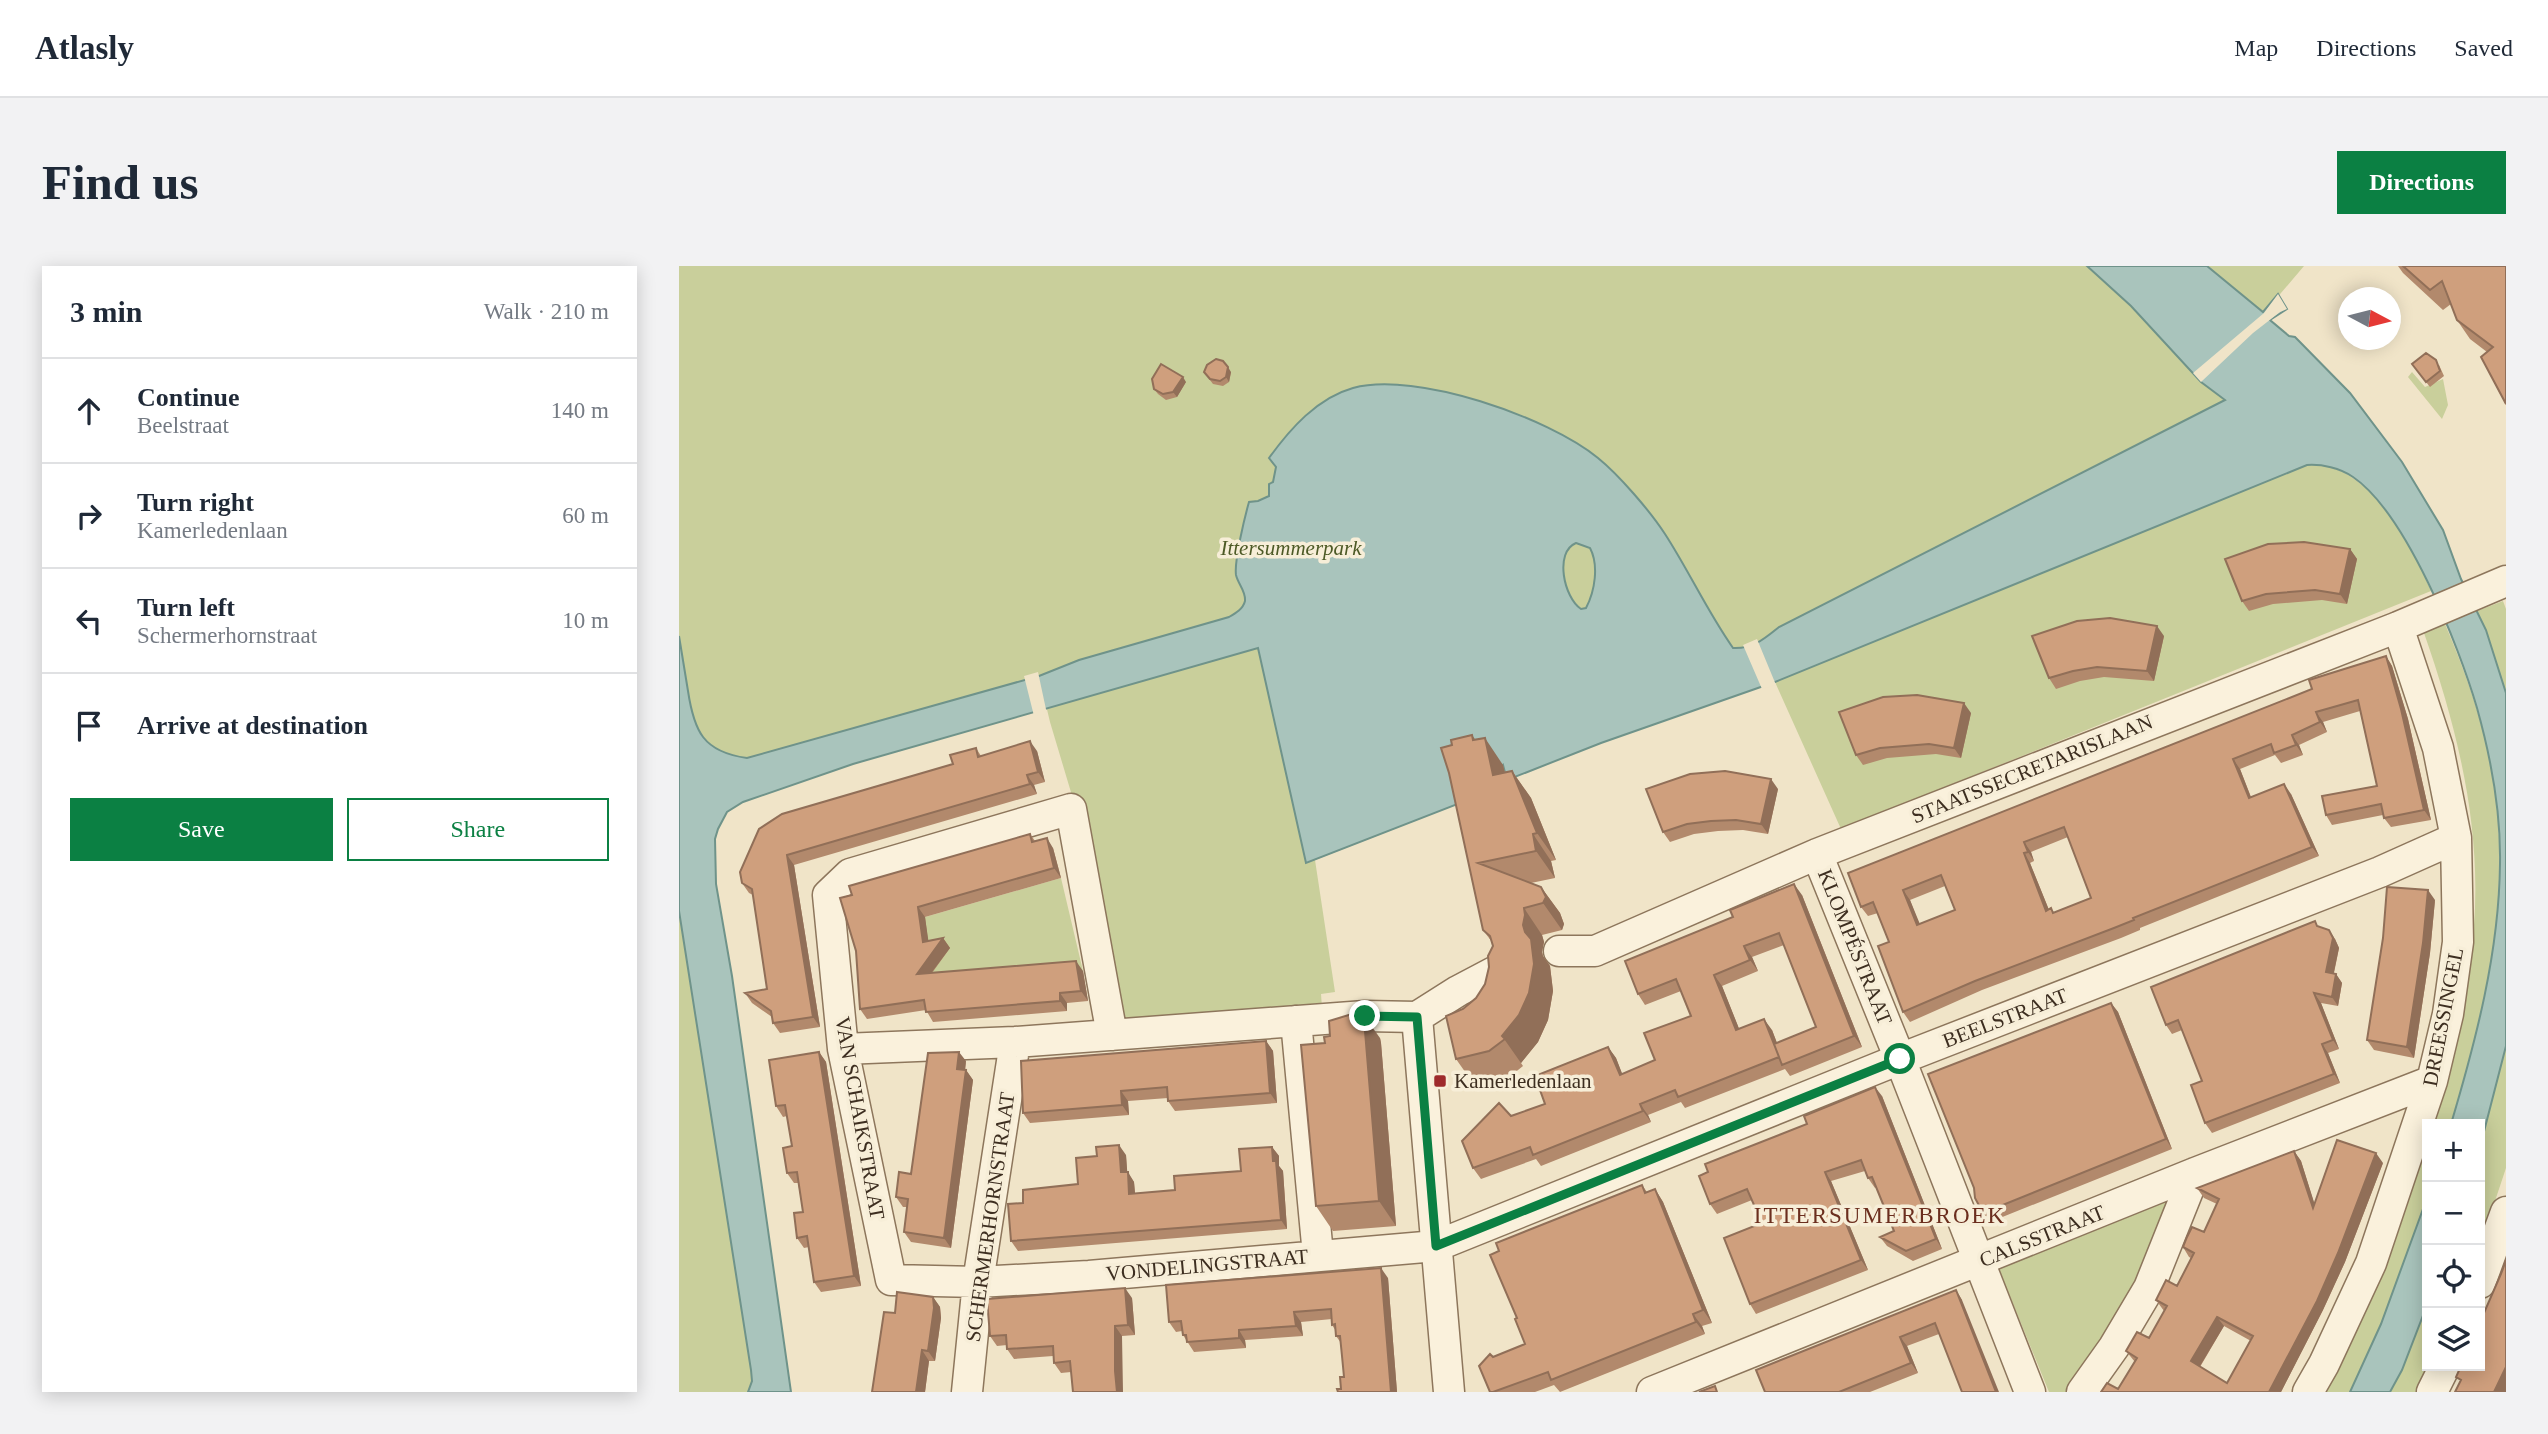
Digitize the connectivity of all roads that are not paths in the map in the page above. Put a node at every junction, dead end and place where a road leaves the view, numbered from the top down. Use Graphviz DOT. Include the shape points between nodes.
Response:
graph roads {
  1 [pos="2503,584"];
  2 [pos="2398,627"];
  3 [pos="2456,838"];
  4 [pos="1817,854"];
  5 [pos="1559,951"];
  6 [pos="1494,972"];
  7 [pos="1417,1017"];
  8 [pos="1296,1021"];
  9 [pos="1112,1035"];
  10 [pos="1015,1042"];
  11 [pos="843,1049"];
  12 [pos="1900,1059"];
  13 [pos="2432,1080"];
  14 [pos="2195,1173"];
  15 [pos="2506,1212"];
  16 [pos="1436,1246"];
  17 [pos="1318,1255"];
  18 [pos="1978,1262"];
  19 [pos="2485,1269"];
  20 [pos="978,1282"];
  21 [pos="2442,1371"];
  22 [pos="967,1392"];
  23 [pos="1449,1392"];
  24 [pos="1653,1392"];
  25 [pos="2030,1392"];
  26 [pos="2082,1392"];
  27 [pos="2308,1392"];
  28 [pos="2432,1392"];
  1 -- 2 [label="street, STAATSSECRETARISLAAN"];
  2 -- 3 [label="street, DREESSINGEL" via="2438,748"];
  2 -- 4 [label="street, STAATSSECRETARISLAAN"];
  3 -- 12 [label="street, BEELSTRAAT" via="2380,872"];
  3 -- 13 [label="street, DREESSINGEL" via="2458,942 2448,1014"];
  4 -- 5 [label="street, STAATSSECRETARISLAAN" via="1595,951"];
  4 -- 12 [label="street, KLOMPÉSTRAAT"];
  6 -- 7 [label="street"];
  7 -- 8 [label="street"];
  7 -- 16 [label="street"];
  8 -- 9 [label="street"];
  8 -- 17 [label="street"];
  9 -- 10 [label="street"];
  9 -- 11 [label="street, VAN SCHAIKSTRAAT" via="1071,809 850,874 828,895"];
  10 -- 11 [label="street"];
  10 -- 20 [label="street, SCHERMERHORNSTRAAT"];
  11 -- 20 [label="street, VAN SCHAIKSTRAAT" via="891,1280"];
  12 -- 16 [label="street, BEELSTRAAT"];
  12 -- 18 [label="street, KLOMPÉSTRAAT"];
  13 -- 14 [label="street, CALSSTRAAT"];
  13 -- 27 [label="street, DREESSINGEL" via="2371,1263"];
  14 -- 18 [label="street, CALSSTRAAT"];
  14 -- 26 [label="street" via="2149,1288"];
  15 -- 19 [label="street"];
  16 -- 17 [label="street, VONDELINGSTRAAT"];
  16 -- 23 [label="street"];
  17 -- 20 [label="street, VONDELINGSTRAAT" via="1164,1271"];
  18 -- 24 [label="street, CALSSTRAAT"];
  18 -- 25 [label="street, KLOMPÉSTRAAT"];
  20 -- 22 [label="street, SCHERMERHORNSTRAAT"];
  21 -- 28 [label="street"];
}
